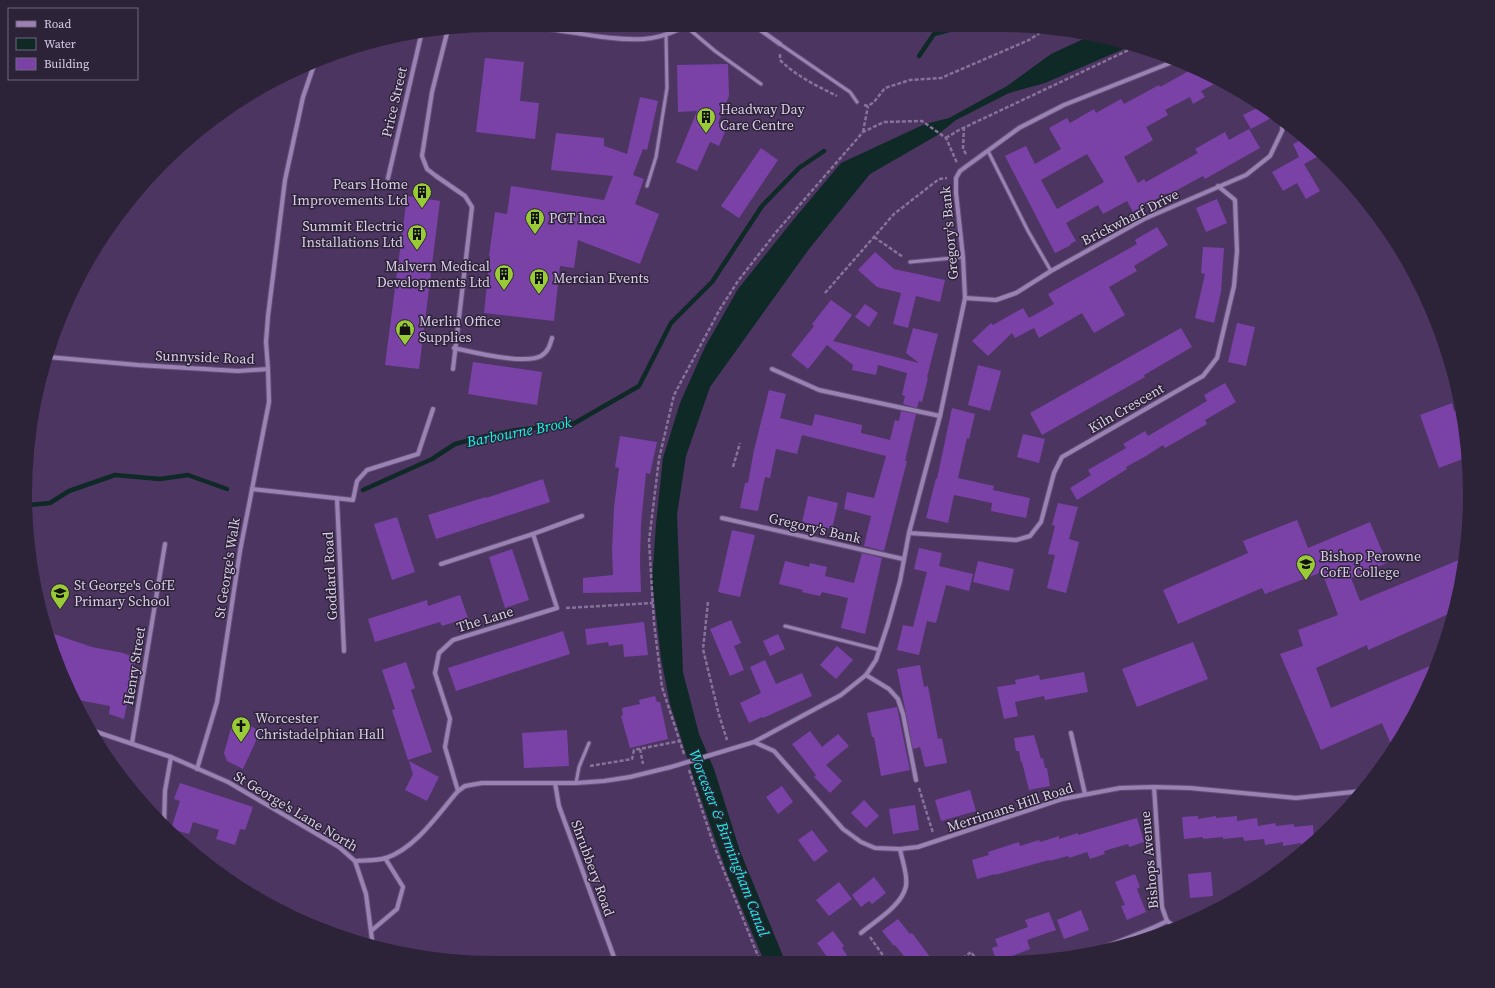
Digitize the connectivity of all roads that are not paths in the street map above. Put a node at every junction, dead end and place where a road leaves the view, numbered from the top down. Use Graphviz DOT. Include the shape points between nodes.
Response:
graph roads {
  1 [pos="572,32"];
  2 [pos="673,32"];
  3 [pos="693,32"];
  4 [pos="763,32"];
  5 [pos="447,35"];
  6 [pos="666,35"];
  7 [pos="421,38"];
  8 [pos="780,44"];
  9 [pos="1168,64"];
  10 [pos="312,69"];
  11 [pos="761,84"];
  12 [pos="857,102"];
  13 [pos="1283,127"];
  14 [pos="988,151"];
  15 [pos="388,178"];
  16 [pos="647,186"];
  17 [pos="1218,186"];
  18 [pos="963,257"];
  19 [pos="910,262"];
  20 [pos="1051,271"];
  21 [pos="965,298"];
  22 [pos="552,338"];
  23 [pos="454,348"];
  24 [pos="53,358"];
  25 [pos="268,369"];
  26 [pos="453,369"];
  27 [pos="772,369"];
  28 [pos="432,409"];
  29 [pos="940,416"];
  30 [pos="252,489"];
  31 [pos="337,498"];
  32 [pos="582,516"];
  33 [pos="722,518"];
  34 [pos="909,533"];
  35 [pos="533,534"];
  36 [pos="165,544"];
  37 [pos="903,559"];
  38 [pos="441,564"];
  39 [pos="785,626"];
  40 [pos="880,650"];
  41 [pos="344,651"];
  42 [pos="866,675"];
  43 [pos="99,732"];
  44 [pos="1071,733"];
  45 [pos="754,742"];
  46 [pos="132,743"];
  47 [pos="589,743"];
  48 [pos="171,757"];
  49 [pos="197,769"];
  50 [pos="916,780"];
  51 [pos="555,783"];
  52 [pos="576,783"];
  53 [pos="1154,787"];
  54 [pos="458,791"];
  55 [pos="1354,792"];
  56 [pos="1085,794"];
  57 [pos="164,818"];
  58 [pos="900,849"];
  59 [pos="385,858"];
  60 [pos="355,861"];
  61 [pos="1167,921"];
  62 [pos="1171,924"];
  63 [pos="371,931"];
  64 [pos="861,933"];
  65 [pos="1133,936"];
  66 [pos="372,939"];
  67 [pos="614,956"];
  1 -- 6 [label="street" via="623,39 645,39"];
  2 -- 6 [label="street"];
  3 -- 11 [label="lane"];
  4 -- 8 [label="street"];
  5 -- 23 [label="street" via="432,92 422,156 427,169 465,196 472,207"];
  6 -- 16 [label="lane" via="666,88 656,157"];
  7 -- 15 [label="street, Price Street"];
  8 -- 12 [label="lane" via="850,92"];
  9 -- 14 [label="street, Gregory's Bank" via="1064,104 1019,128"];
  10 -- 25 [label="street, Sunnyside Road" via="303,97 285,180 268,316"];
  13 -- 17 [label="street, Brickwharf Drive" via="1270,156 1246,175"];
  14 -- 18 [label="street, Gregory's Bank" via="960,171 956,178"];
  14 -- 20 [label="lane"];
  17 -- 20 [label="street, Brickwharf Drive" via="1144,219"];
  17 -- 34 [label="street, Kiln Crescent" via="1235,200 1234,286 1217,358 1203,376 1062,457 1054,473 1041,522 1030,536 1016,540"];
  18 -- 19 [label="lane"];
  18 -- 21 [label="street, Gregory's Bank"];
  20 -- 21 [label="street, Brickwharf Drive" via="1016,293 996,300"];
  21 -- 29 [label="street, Gregory's Bank"];
  22 -- 23 [label="street" via="549,349 540,356 523,359"];
  23 -- 26 [label="street"];
  24 -- 25 [label="street, Sunnyside Road" via="238,372"];
  25 -- 30 [label="street, St George's Walk" via="269,402"];
  27 -- 29 [label="street" via="819,390"];
  28 -- 31 [label="street" via="418,454 367,470 357,480 353,500"];
  29 -- 34 [label="street, Gregory's Bank"];
  30 -- 31 [label="street"];
  30 -- 49 [label="street, St George's Walk" via="217,702"];
  31 -- 41 [label="street, Goddard Road"];
  32 -- 35 [label="street"];
  33 -- 37 [label="street, Gregory's Bank"];
  34 -- 37 [label="street, Gregory's Bank"];
  35 -- 38 [label="street"];
  35 -- 54 [label="street, The Lane" via="558,608 453,640 439,653 435,673 450,720 445,747"];
  36 -- 46 [label="street, Henry Street"];
  37 -- 40 [label="street, Gregory's Bank" via="900,581"];
  39 -- 40 [label="lane"];
  40 -- 42 [label="street, Gregory's Bank"];
  42 -- 45 [label="street, Gregory's Bank" via="841,695"];
  42 -- 50 [label="street" via="889,689 898,699"];
  43 -- 46 [label="street, St George's Lane North"];
  44 -- 56 [label="street"];
  45 -- 52 [label="street, St George's Lane North, bridge" via="630,777"];
  45 -- 58 [label="street, Merrimans Hill Road" via="774,751 843,830 875,848"];
  46 -- 48 [label="street, St George's Lane North"];
  47 -- 52 [label="lane" via="579,767"];
  48 -- 49 [label="street, St George's Lane North"];
  48 -- 57 [label="street" via="165,791"];
  49 -- 60 [label="street, St George's Lane North" via="228,782 339,847"];
  51 -- 52 [label="street, St George's Lane North"];
  51 -- 54 [label="street, St George's Lane North" via="482,782 465,786"];
  51 -- 67 [label="street, Shrubbery Road" via="558,806"];
  53 -- 55 [label="street, Merrimans Hill Road" via="1296,798"];
  53 -- 56 [label="street, Merrimans Hill Road" via="1120,788"];
  53 -- 61 [label="street, Bishops Avenue" via="1162,907"];
  54 -- 59 [label="street, St George's Lane North" via="417,839 404,850"];
  56 -- 58 [label="street, Merrimans Hill Road" via="1062,799 936,842"];
  58 -- 64 [label="street" via="906,885 902,898"];
  59 -- 60 [label="street, St George's Lane North"];
  59 -- 63 [label="street" via="403,887 397,909"];
  60 -- 63 [label="street" via="366,894"];
  61 -- 62 [label="street, Bishops Avenue"];
  61 -- 65 [label="street"];
  63 -- 66 [label="street"];
}
